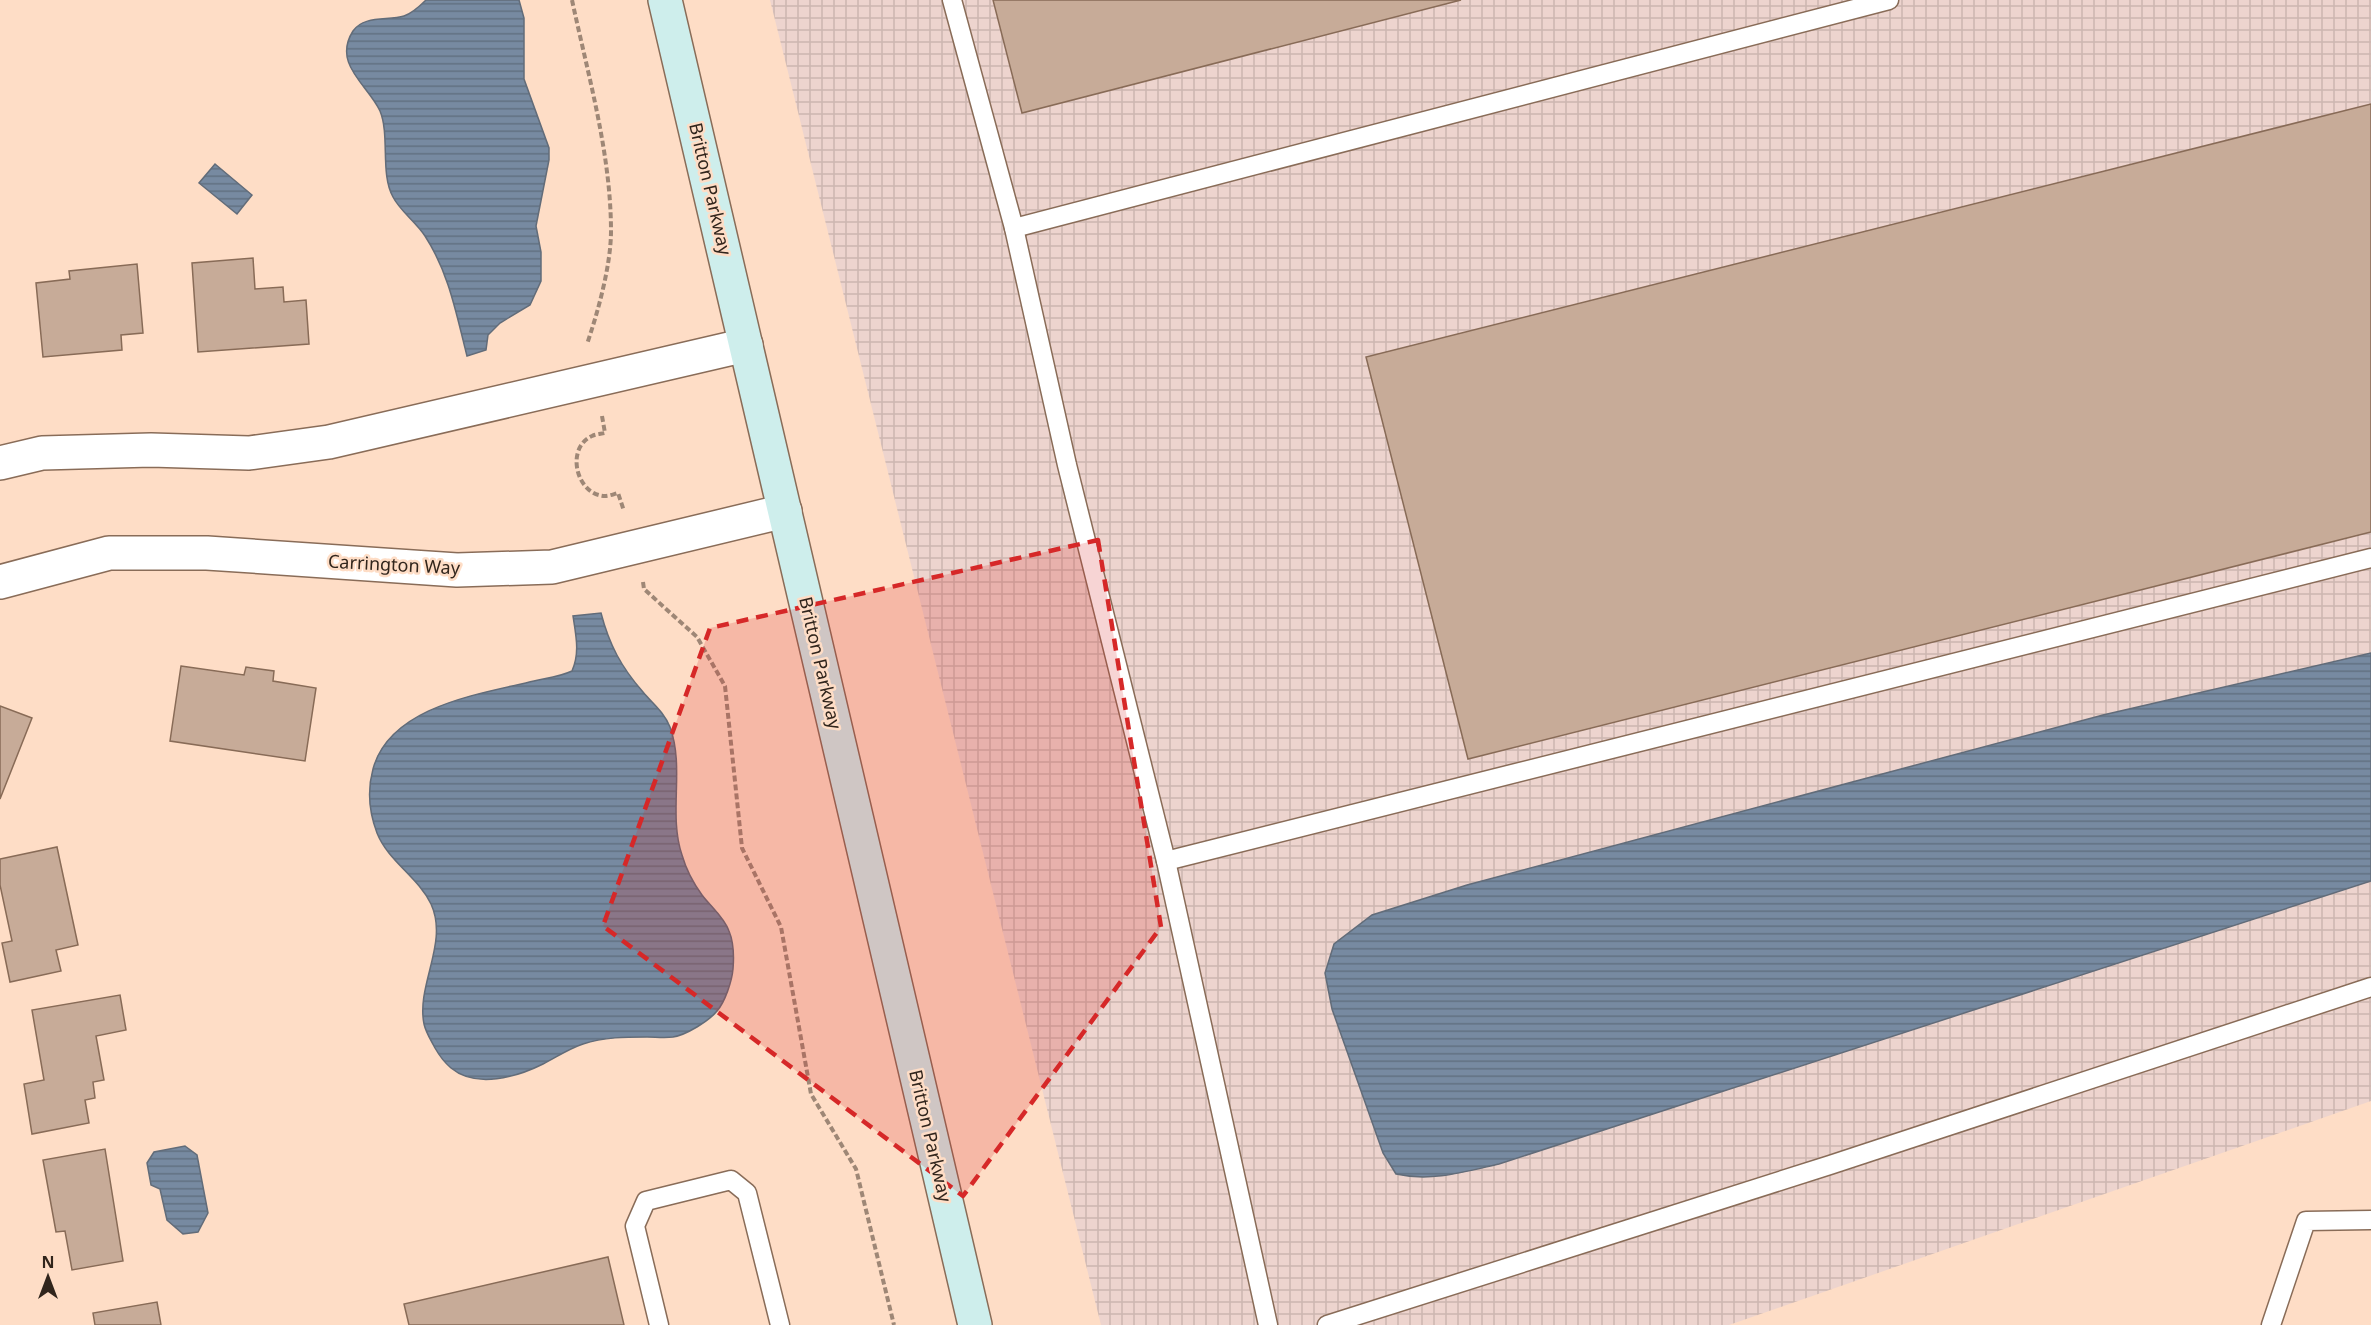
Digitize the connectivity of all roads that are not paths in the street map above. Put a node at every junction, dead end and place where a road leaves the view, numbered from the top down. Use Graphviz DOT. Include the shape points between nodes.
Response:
graph roads {
  1 [pos="665,0"];
  2 [pos="952,0"];
  3 [pos="1889,0"];
  4 [pos="1014,228"];
  5 [pos="746,345"];
  6 [pos="0,463"];
  7 [pos="785,511"];
  8 [pos="2371,558"];
  9 [pos="0,582"];
  10 [pos="1166,861"];
  11 [pos="2371,987"];
  12 [pos="2371,1220"];
  13 [pos="659,1325"];
  14 [pos="780,1325"];
  15 [pos="975,1325"];
  16 [pos="1268,1325"];
  17 [pos="1327,1325"];
  18 [pos="2271,1325"];
  1 -- 5 [label="main road, Britton Parkway"];
  2 -- 4 [label="lane"];
  3 -- 4 [label="lane"];
  4 -- 10 [label="lane" via="1067,465"];
  5 -- 6 [label="street" via="329,441 249,453 42,453"];
  5 -- 7 [label="main road, Britton Parkway"];
  7 -- 9 [label="street, Carrington Way" via="552,567 457,570 207,553 109,553"];
  7 -- 15 [label="main road, Britton Parkway"];
  8 -- 10 [label="lane"];
  10 -- 16 [label="lane"];
  11 -- 17 [label="lane"];
  12 -- 18 [label="lane" via="2306,1221"];
  13 -- 14 [label="lane" via="634,1226 646,1201 731,1180 747,1193"];
}
